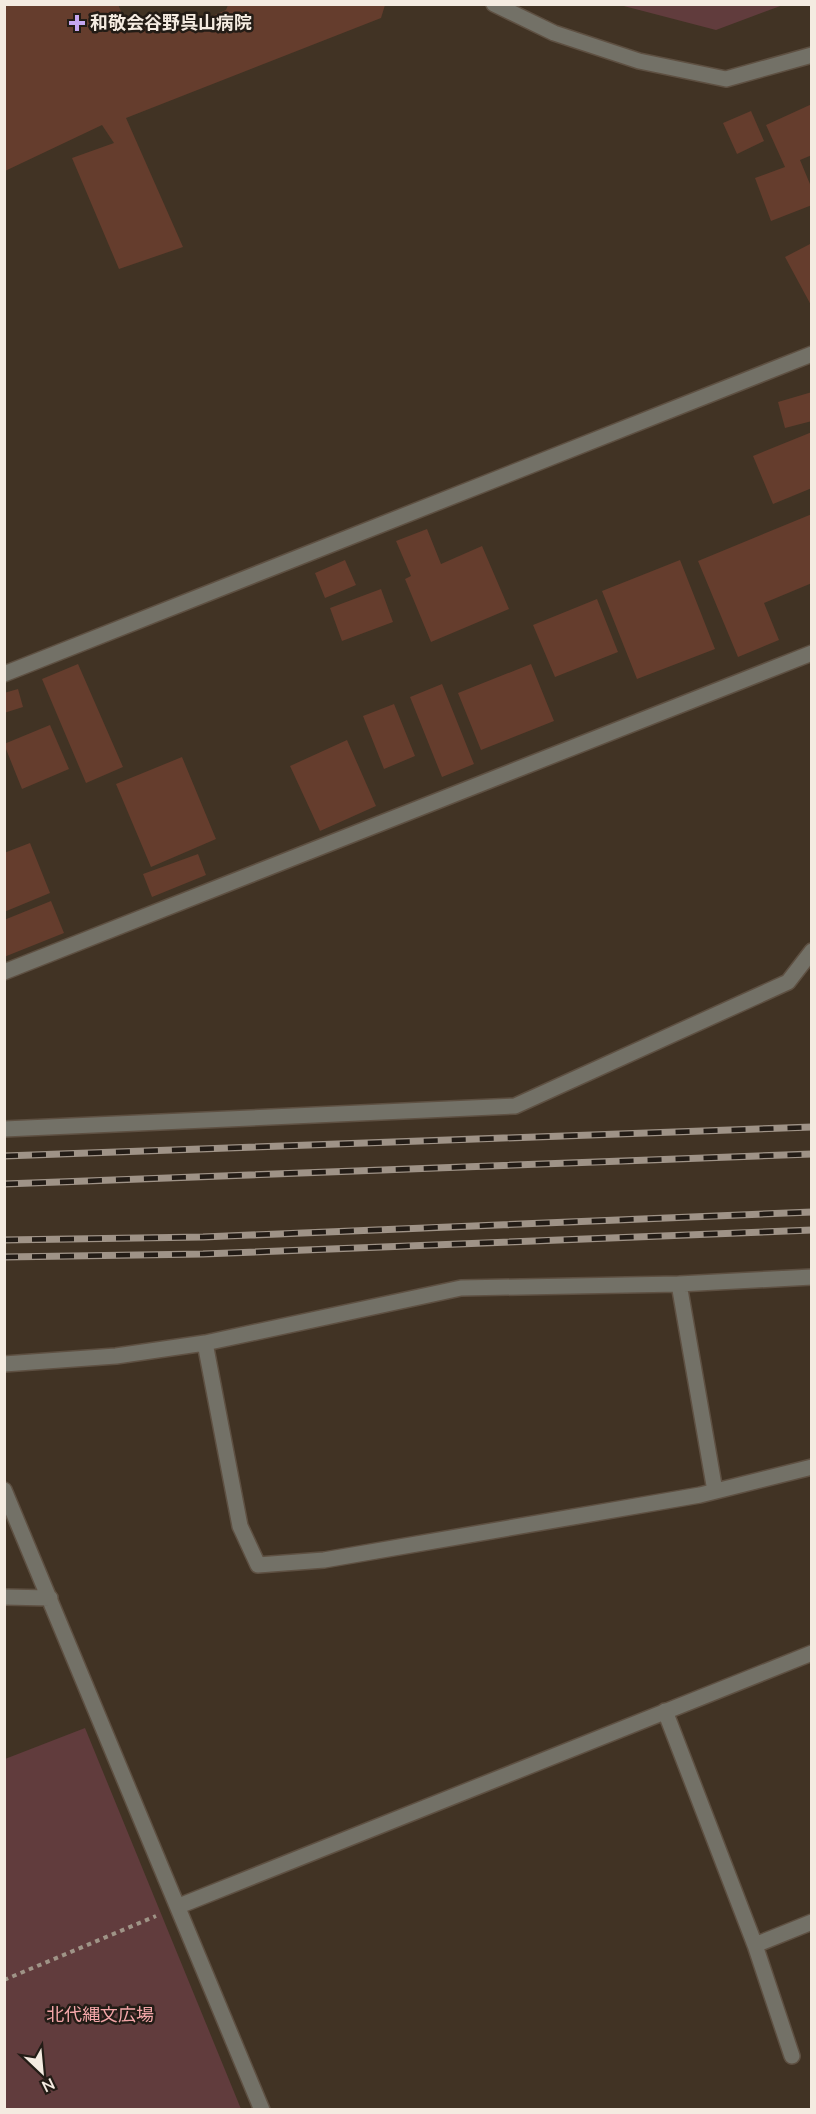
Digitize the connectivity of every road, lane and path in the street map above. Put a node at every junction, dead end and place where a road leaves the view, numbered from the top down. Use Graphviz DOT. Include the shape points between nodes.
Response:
graph roads {
  1 [pos="494,4"];
  2 [pos="812,55"];
  3 [pos="812,354"];
  4 [pos="812,653"];
  5 [pos="4,674"];
  6 [pos="812,951"];
  7 [pos="4,972"];
  8 [pos="4,1129"];
  9 [pos="812,1276"];
  10 [pos="680,1284"];
  11 [pos="205,1343"];
  12 [pos="4,1364"];
  13 [pos="812,1467"];
  14 [pos="4,1490"];
  15 [pos="715,1491"];
  16 [pos="4,1597"];
  17 [pos="50,1598"];
  18 [pos="812,1653"];
  19 [pos="665,1711"];
  20 [pos="179,1906"];
  21 [pos="812,1922"];
  22 [pos="755,1945"];
  23 [pos="4,1980"];
  24 [pos="792,2056"];
  25 [pos="262,2109"];
  1 -- 2 [label="street" via="554,33 639,61 726,79"];
  3 -- 5 [label="street"];
  4 -- 7 [label="street"];
  6 -- 8 [label="street" via="788,982 515,1106"];
  9 -- 10 [label="street"];
  10 -- 11 [label="street" via="460,1288"];
  10 -- 15 [label="street"];
  11 -- 12 [label="street" via="116,1356"];
  11 -- 15 [label="street" via="240,1526 258,1565 324,1560"];
  13 -- 15 [label="street"];
  14 -- 17 [label="street"];
  16 -- 17 [label="street"];
  17 -- 20 [label="street"];
  18 -- 19 [label="street"];
  19 -- 20 [label="street"];
  19 -- 22 [label="street"];
  20 -- 23 [label="path"];
  20 -- 25 [label="street"];
  21 -- 22 [label="street"];
  22 -- 24 [label="street"];
}
